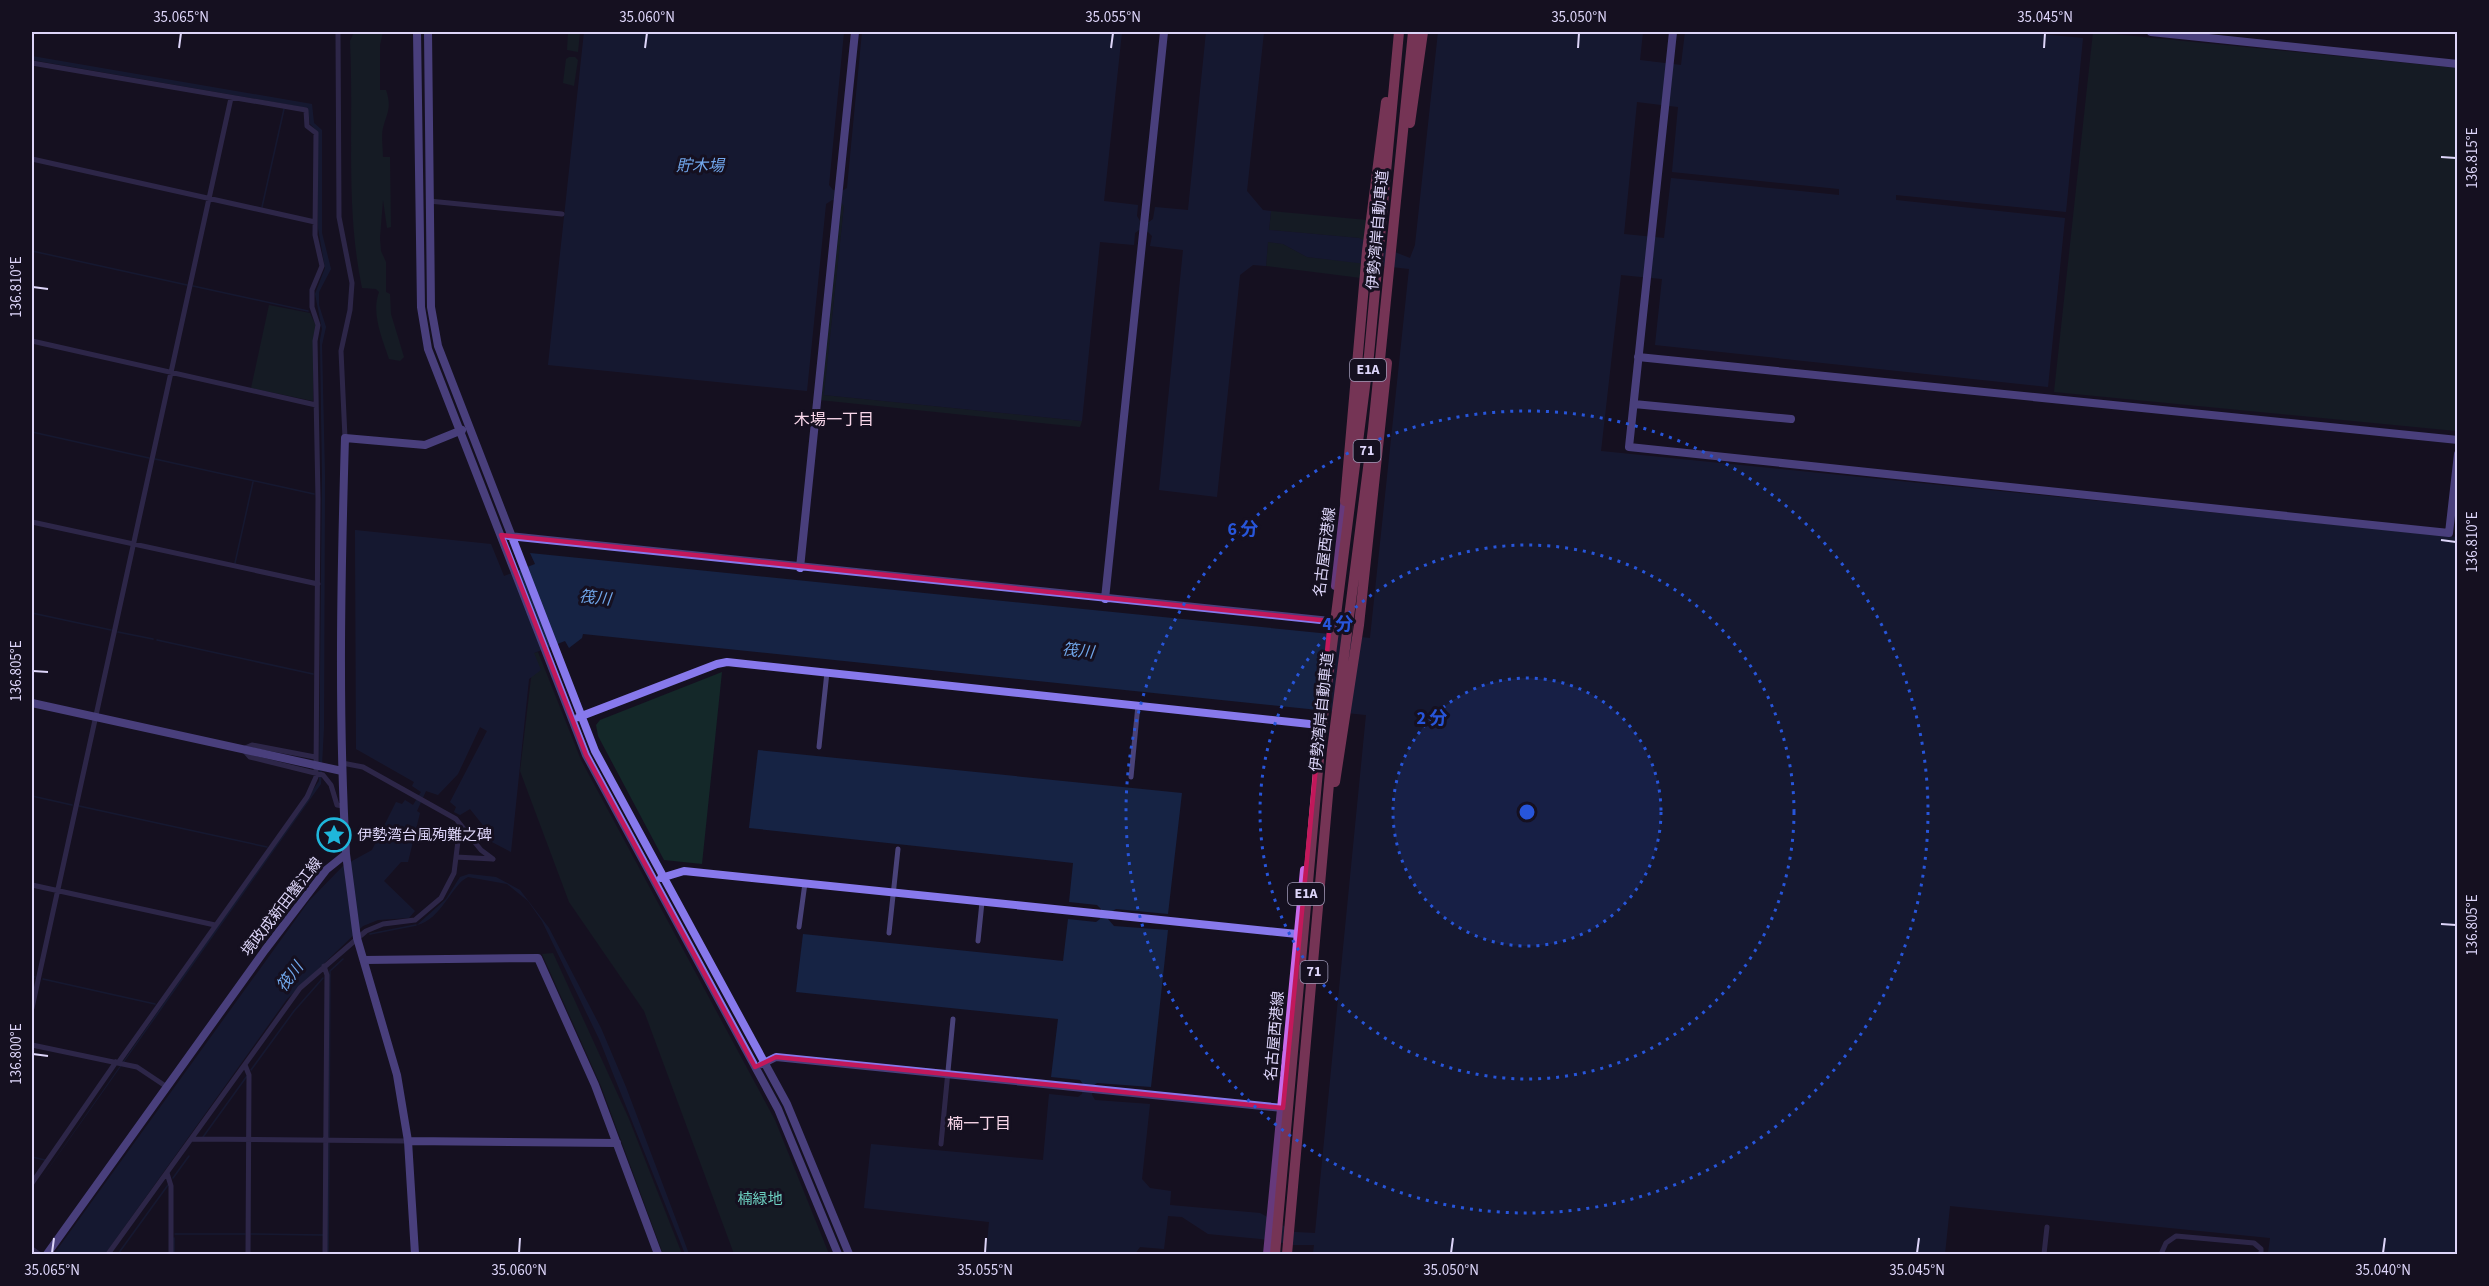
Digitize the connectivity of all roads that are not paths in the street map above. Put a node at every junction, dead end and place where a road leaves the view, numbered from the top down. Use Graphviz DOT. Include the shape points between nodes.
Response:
graph roads {
  1 [pos="338,32"];
  2 [pos="417,32"];
  3 [pos="428,32"];
  4 [pos="855,32"];
  5 [pos="1164,32"];
  6 [pos="1396,32"];
  7 [pos="1412,32"];
  8 [pos="1423,32"];
  9 [pos="1673,32"];
  10 [pos="2151,32"];
  11 [pos="1392,57"];
  12 [pos="32,63"];
  13 [pos="2457,64"];
  14 [pos="231,98"];
  15 [pos="32,159"];
  16 [pos="209,199"];
  17 [pos="429,201"];
  18 [pos="562,214"];
  19 [pos="315,222"];
  20 [pos="1386,280"];
  21 [pos="32,342"];
  22 [pos="1638,357"];
  23 [pos="170,372"];
  24 [pos="1634,404"];
  25 [pos="316,405"];
  26 [pos="1791,419"];
  27 [pos="469,428"];
  28 [pos="460,431"];
  29 [pos="345,438"];
  30 [pos="2457,440"];
  31 [pos="2457,454"];
  32 [pos="32,522"];
  33 [pos="503,539"];
  34 [pos="514,540"];
  35 [pos="133,545"];
  36 [pos="800,568"];
  37 [pos="318,584"];
  38 [pos="1339,594"];
  39 [pos="1106,599"];
  40 [pos="1330,621"];
  41 [pos="827,672"];
  42 [pos="32,703"];
  43 [pos="1138,705"];
  44 [pos="95,716"];
  45 [pos="582,716"];
  46 [pos="572,720"];
  47 [pos="1319,725"];
  48 [pos="819,747"];
  49 [pos="243,749"];
  50 [pos="315,757"];
  51 [pos="340,768"];
  52 [pos="319,773"];
  53 [pos="1131,777"];
  54 [pos="343,806"];
  55 [pos="460,825"];
  56 [pos="898,849"];
  57 [pos="347,857"];
  58 [pos="456,857"];
  59 [pos="664,877"];
  60 [pos="654,880"];
  61 [pos="805,883"];
  62 [pos="32,885"];
  63 [pos="58,891"];
  64 [pos="894,893"];
  65 [pos="982,902"];
  66 [pos="1315,921"];
  67 [pos="215,925"];
  68 [pos="799,927"];
  69 [pos="889,933"];
  70 [pos="1297,934"];
  71 [pos="357,938"];
  72 [pos="978,942"];
  73 [pos="364,960"];
  74 [pos="324,966"];
  75 [pos="32,1008"];
  76 [pos="953,1019"];
  77 [pos="32,1045"];
  78 [pos="119,1063"];
  79 [pos="765,1063"];
  80 [pos="245,1065"];
  81 [pos="755,1067"];
  82 [pos="948,1076"];
  83 [pos="167,1087"];
  84 [pos="1283,1108"];
  85 [pos="192,1139"];
  86 [pos="248,1141"];
  87 [pos="408,1141"];
  88 [pos="326,1142"];
  89 [pos="617,1143"];
  90 [pos="941,1144"];
  91 [pos="167,1173"];
  92 [pos="32,1183"];
  93 [pos="2047,1227"];
  94 [pos="32,1249"];
  95 [pos="1270,1252"];
  96 [pos="1289,1253"];
  97 [pos="39,1254"];
  98 [pos="47,1254"];
  99 [pos="108,1254"];
  100 [pos="171,1254"];
  101 [pos="248,1254"];
  102 [pos="325,1254"];
  103 [pos="415,1254"];
  104 [pos="658,1254"];
  105 [pos="838,1254"];
  106 [pos="849,1254"];
  107 [pos="2044,1254"];
  108 [pos="2161,1254"];
  109 [pos="2261,1254"];
  1 -- 29 [label="street" via="339,217 352,283 341,351"];
  2 -- 28 [label="street" via="421,308 428,349"];
  3 -- 17 [label="street"];
  4 -- 36 [label="street"];
  5 -- 39 [label="street"];
  6 -- 11 [label="main road, 名古屋西港線 / 71"];
  6 -- 38 [label="highway, 伊勢湾岸自動車道 / E1A" via="1369,355"];
  7 -- 20 [label="highway, 伊勢湾岸自動車道 / E1A"];
  7 -- 20 [label="main road, 名古屋西港線 / 71"];
  8 -- 20 [label="highway"];
  9 -- 22 [label="street"];
  10 -- 13 [label="street"];
  11 -- 38 [label="highway" via="1350,428"];
  11 -- 40 [label="main road, 名古屋西港線 / 71"];
  12 -- 14 [label="street"];
  14 -- 16 [label="street"];
  14 -- 19 [label="street" via="306,110 307,126 316,133"];
  15 -- 16 [label="street"];
  16 -- 19 [label="street"];
  16 -- 23 [label="street"];
  17 -- 18 [label="street"];
  17 -- 27 [label="street" via="433,330"];
  19 -- 25 [label="street" via="322,266 312,290 318,329"];
  20 -- 66 [label="highway, 伊勢湾岸自動車道 / E1A" via="1373,429"];
  20 -- 66 [label="highway" via="1387,349 1379,452 1324,882"];
  20 -- 96 [label="main road, 名古屋西港線 / 71" via="1336,727"];
  21 -- 23 [label="street"];
  22 -- 24 [label="street"];
  22 -- 30 [label="street"];
  23 -- 25 [label="street"];
  23 -- 35 [label="street"];
  24 -- 26 [label="street"];
  24 -- 31 [label="street" via="1629,447 2449,533"];
  25 -- 37 [label="street"];
  27 -- 28 [label="street"];
  27 -- 34 [label="street"];
  28 -- 29 [label="street" via="425,445"];
  28 -- 33 [label="street"];
  29 -- 51 [label="street"];
  32 -- 35 [label="street"];
  33 -- 34 [label="street"];
  33 -- 46 [label="street"];
  34 -- 36 [label="street"];
  34 -- 45 [label="street"];
  35 -- 37 [label="street"];
  35 -- 44 [label="street"];
  36 -- 39 [label="street"];
  37 -- 50 [label="street"];
  38 -- 95 [label="highway, 伊勢湾岸自動車道 / E1A" via="1322,725"];
  39 -- 40 [label="street"];
  40 -- 47 [label="main road, 名古屋西港線 / 71"];
  41 -- 43 [label="street"];
  41 -- 45 [label="street" via="727,662"];
  41 -- 48 [label="street"];
  42 -- 44 [label="street"];
  43 -- 47 [label="street"];
  43 -- 53 [label="street"];
  44 -- 49 [label="street"];
  44 -- 63 [label="street"];
  45 -- 46 [label="street"];
  45 -- 59 [label="street" via="595,751"];
  46 -- 60 [label="street" via="586,755"];
  47 -- 70 [label="main road, 名古屋西港線 / 71"];
  49 -- 50 [label="street" via="252,745"];
  49 -- 51 [label="street"];
  49 -- 52 [label="street" via="250,757"];
  50 -- 52 [label="street"];
  51 -- 54 [label="street"];
  51 -- 55 [label="street" via="363,767 456,819"];
  52 -- 54 [label="street" via="332,785 337,805"];
  52 -- 67 [label="street" via="307,797"];
  54 -- 57 [label="street"];
  55 -- 58 [label="street"];
  55 -- 58 [label="street" via="493,859"];
  56 -- 64 [label="street"];
  57 -- 71 [label="street, 境政成新田蟹江線"];
  57 -- 83 [label="street, 境政成新田蟹江線" via="326,870"];
  58 -- 71 [label="street" via="449,885 429,910 415,920 374,926"];
  59 -- 60 [label="street"];
  59 -- 61 [label="street" via="684,871"];
  59 -- 79 [label="street"];
  60 -- 81 [label="street"];
  61 -- 64 [label="street"];
  61 -- 68 [label="street"];
  62 -- 63 [label="street"];
  63 -- 67 [label="street"];
  63 -- 75 [label="street"];
  64 -- 65 [label="street"];
  64 -- 69 [label="street"];
  65 -- 70 [label="street"];
  65 -- 72 [label="street"];
  66 -- 96 [label="highway, 伊勢湾岸自動車道 / E1A"];
  67 -- 78 [label="street"];
  70 -- 84 [label="main road, 名古屋西港線 / 71"];
  71 -- 73 [label="street, 境政成新田蟹江線"];
  71 -- 74 [label="street"];
  73 -- 87 [label="street, 境政成新田蟹江線" via="397,1076"];
  73 -- 89 [label="street" via="538,958"];
  74 -- 80 [label="street" via="300,988"];
  74 -- 88 [label="street"];
  76 -- 82 [label="street"];
  77 -- 78 [label="street"];
  78 -- 83 [label="street" via="137,1067"];
  78 -- 92 [label="street"];
  79 -- 81 [label="street"];
  79 -- 82 [label="street" via="776,1057"];
  79 -- 106 [label="street" via="801,1132"];
  80 -- 85 [label="street"];
  80 -- 86 [label="street" via="249,1075"];
  81 -- 105 [label="street" via="791,1137"];
  82 -- 84 [label="street"];
  82 -- 90 [label="street"];
  83 -- 98 [label="street, 境政成新田蟹江線"];
  84 -- 95 [label="main road, 名古屋西港線 / 71"];
  85 -- 86 [label="street"];
  85 -- 91 [label="street"];
  86 -- 88 [label="street"];
  86 -- 101 [label="street"];
  87 -- 88 [label="street"];
  87 -- 89 [label="street"];
  87 -- 103 [label="street, 境政成新田蟹江線"];
  88 -- 102 [label="street"];
  89 -- 104 [label="street"];
  91 -- 99 [label="street"];
  91 -- 100 [label="street" via="171,1185"];
  93 -- 107 [label="street"];
  94 -- 97 [label="street"];
  108 -- 109 [label="street" via="2166,1243 2176,1236 2254,1243"];
}
